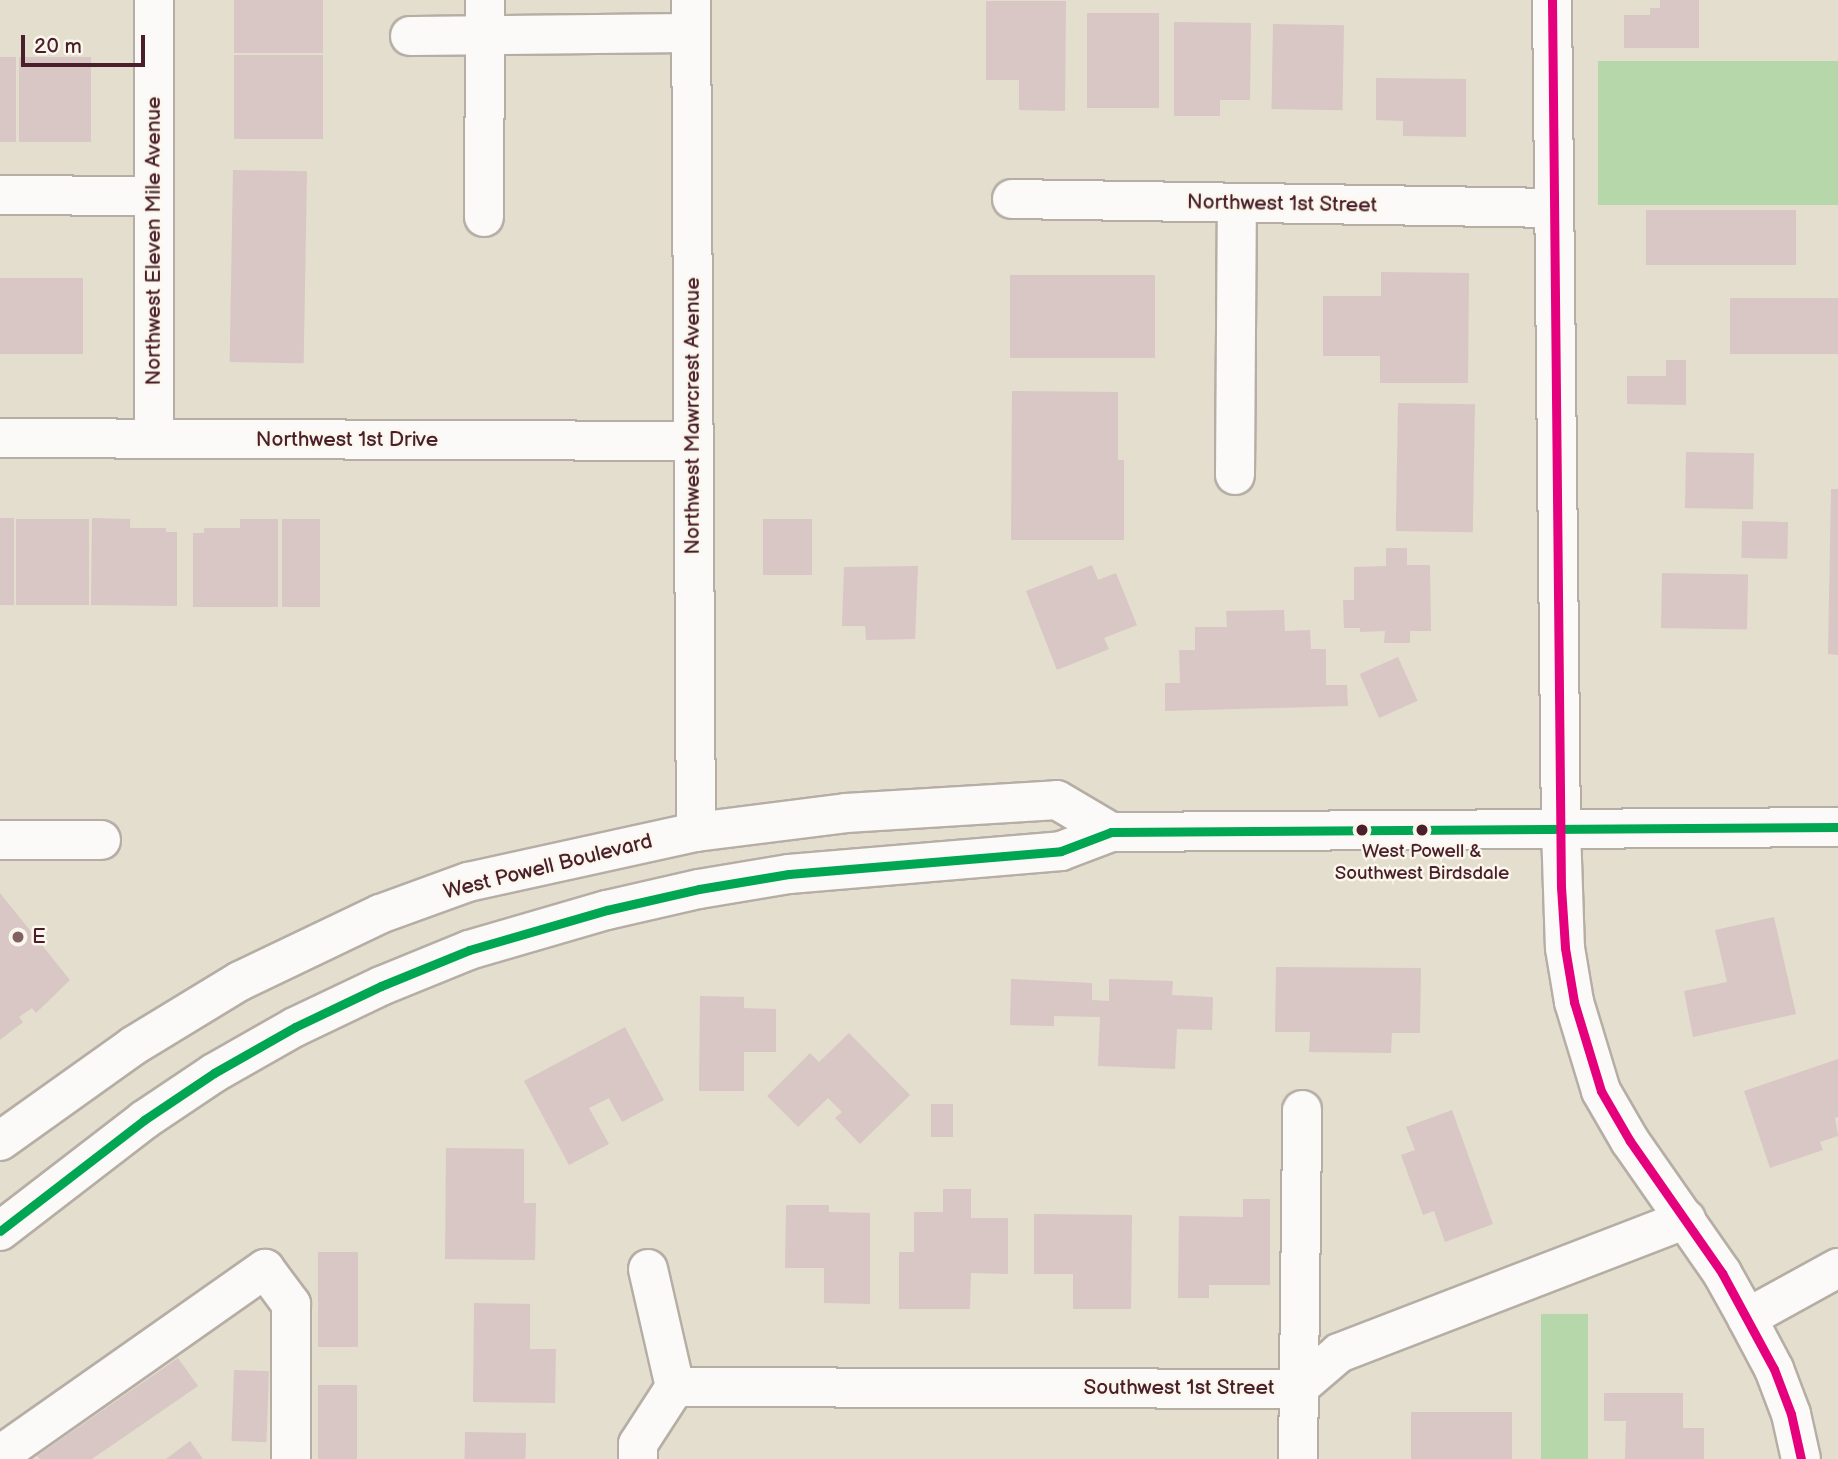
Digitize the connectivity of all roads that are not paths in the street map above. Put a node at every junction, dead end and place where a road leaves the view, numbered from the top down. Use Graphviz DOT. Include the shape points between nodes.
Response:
graph roads {
  1 [pos="154,0"];
  2 [pos="1552,0"];
  3 [pos="691,17"];
  4 [pos="485,18"];
  5 [pos="410,36"];
  6 [pos="0,195"];
  7 [pos="152,196"];
  8 [pos="1012,198"];
  9 [pos="1237,203"];
  10 [pos="1553,208"];
  11 [pos="484,217"];
  12 [pos="0,438"];
  13 [pos="154,439"];
  14 [pos="693,441"];
  15 [pos="1235,475"];
  16 [pos="1838,827"];
  17 [pos="1561,829"];
  18 [pos="696,832"];
  19 [pos="1111,832"];
  20 [pos="0,840"];
  21 [pos="101,840"];
  22 [pos="1302,1110"];
  23 [pos="0,1141"];
  24 [pos="1686,1219"];
  25 [pos="0,1231"];
  26 [pos="1838,1268"];
  27 [pos="648,1269"];
  28 [pos="1747,1318"];
  29 [pos="675,1387"];
  30 [pos="1297,1389"];
  31 [pos="0,1455"];
  32 [pos="290,1459"];
  33 [pos="638,1459"];
  34 [pos="1298,1459"];
  35 [pos="1801,1459"];
  1 -- 7 [label="street, Northwest Eleven Mile Avenue"];
  2 -- 10 [label="street"];
  3 -- 4 [label="street"];
  3 -- 14 [label="street, Northwest Mawrcrest Avenue"];
  4 -- 5 [label="street"];
  4 -- 11 [label="street"];
  6 -- 7 [label="street"];
  7 -- 13 [label="street, Northwest Eleven Mile Avenue"];
  8 -- 9 [label="street, Northwest 1st Street"];
  9 -- 10 [label="street, Northwest 1st Street"];
  9 -- 15 [label="street"];
  10 -- 17 [label="street"];
  12 -- 13 [label="street, Northwest 1st Drive"];
  13 -- 14 [label="street, Northwest 1st Drive"];
  14 -- 18 [label="street, Northwest Mawrcrest Avenue"];
  16 -- 17 [label="street"];
  17 -- 19 [label="street"];
  17 -- 24 [label="street" via="1565,948 1584,1038 1601,1091"];
  18 -- 19 [label="street, West Powell Boulevard" via="846,813 1057,800"];
  18 -- 23 [label="street, West Powell Boulevard" via="468,882 317,941 133,1046"];
  19 -- 25 [label="street" via="1061,851 802,872 699,889 607,909 469,950 295,1027 214,1073 144,1120"];
  20 -- 21 [label="street"];
  22 -- 30 [label="street"];
  24 -- 28 [label="street"];
  24 -- 30 [label="street, Southwest 1st Street" via="1339,1353"];
  26 -- 28 [label="street"];
  27 -- 29 [label="street"];
  28 -- 35 [label="street" via="1774,1370"];
  29 -- 30 [label="street, Southwest 1st Street"];
  29 -- 33 [label="street" via="638,1444"];
  30 -- 34 [label="street"];
  31 -- 32 [label="street" via="265,1269 291,1304"];
}
